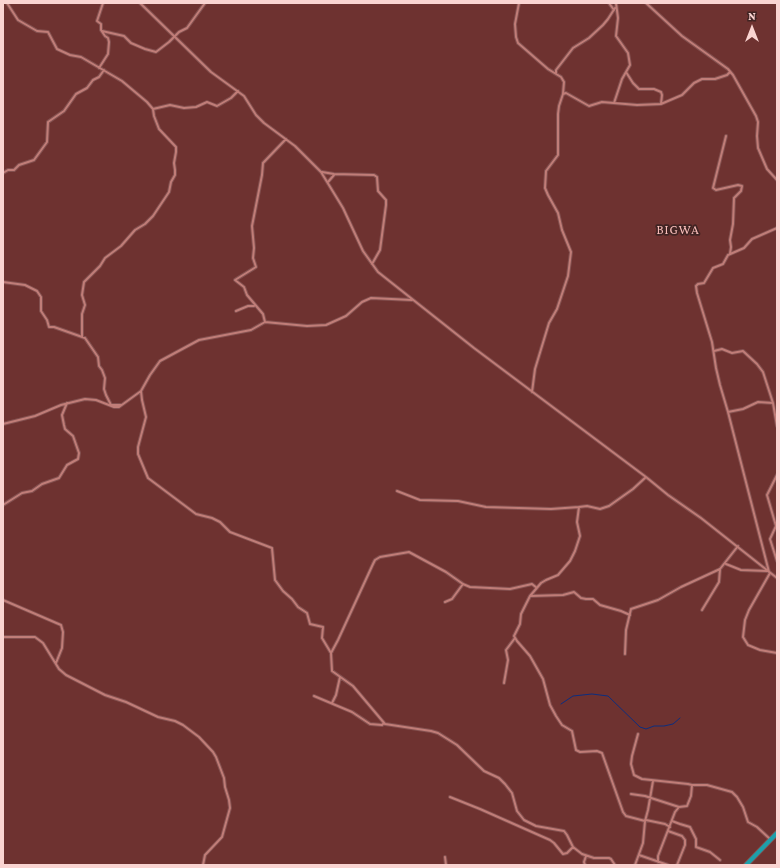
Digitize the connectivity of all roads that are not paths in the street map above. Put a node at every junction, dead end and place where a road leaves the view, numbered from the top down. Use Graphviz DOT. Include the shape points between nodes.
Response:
graph roads {
  1 [pos="7,3"];
  2 [pos="103,3"];
  3 [pos="140,3"];
  4 [pos="205,3"];
  5 [pos="519,3"];
  6 [pos="609,3"];
  7 [pos="646,3"];
  8 [pos="616,5"];
  9 [pos="614,10"];
  10 [pos="616,13"];
  11 [pos="102,31"];
  12 [pos="175,36"];
  13 [pos="100,68"];
  14 [pos="104,70"];
  15 [pos="730,71"];
  16 [pos="626,72"];
  17 [pos="556,73"];
  18 [pos="238,91"];
  19 [pos="563,94"];
  20 [pos="614,103"];
  21 [pos="661,104"];
  22 [pos="153,109"];
  23 [pos="726,136"];
  24 [pos="286,139"];
  25 [pos="321,172"];
  26 [pos="3,173"];
  27 [pos="334,174"];
  28 [pos="777,180"];
  29 [pos="328,182"];
  30 [pos="777,228"];
  31 [pos="730,254"];
  32 [pos="372,264"];
  33 [pos="3,282"];
  34 [pos="413,300"];
  35 [pos="255,306"];
  36 [pos="236,311"];
  37 [pos="265,322"];
  38 [pos="82,337"];
  39 [pos="714,351"];
  40 [pos="141,391"];
  41 [pos="532,392"];
  42 [pos="68,403"];
  43 [pos="773,403"];
  44 [pos="122,406"];
  45 [pos="728,412"];
  46 [pos="3,424"];
  47 [pos="777,426"];
  48 [pos="777,475"];
  49 [pos="646,477"];
  50 [pos="397,491"];
  51 [pos="3,504"];
  52 [pos="579,507"];
  53 [pos="738,546"];
  54 [pos="777,561"];
  55 [pos="726,564"];
  56 [pos="720,569"];
  57 [pos="769,572"];
  58 [pos="777,578"];
  59 [pos="463,584"];
  60 [pos="538,588"];
  61 [pos="530,596"];
  62 [pos="3,600"];
  63 [pos="445,602"];
  64 [pos="702,610"];
  65 [pos="630,615"];
  66 [pos="3,637"];
  67 [pos="515,638"];
  68 [pos="331,653"];
  69 [pos="777,653"];
  70 [pos="625,654"];
  71 [pos="56,665"];
  72 [pos="340,676"];
  73 [pos="504,683"];
  74 [pos="314,696"];
  75 [pos="332,703"];
  76 [pos="384,723"];
  77 [pos="638,734"];
  78 [pos="653,780"];
  79 [pos="692,786"];
  80 [pos="631,794"];
  81 [pos="450,797"];
  82 [pos="650,798"];
  83 [pos="680,807"];
  84 [pos="646,820"];
  85 [pos="672,820"];
  86 [pos="670,827"];
  87 [pos="668,831"];
  88 [pos="777,832"];
  89 [pos="770,839"];
  90 [pos="573,847"];
  91 [pos="639,855"];
  92 [pos="586,856"];
  93 [pos="445,857"];
  94 [pos="720,860"];
  95 [pos="658,862"];
  96 [pos="204,865"];
  97 [pos="446,865"];
  98 [pos="585,865"];
  99 [pos="615,865"];
  100 [pos="635,865"];
  101 [pos="668,865"];
  102 [pos="677,865"];
  103 [pos="746,865"];
  1 -- 13 [label="street" via="18,20 36,31 49,32 57,49 81,57"];
  2 -- 11 [label="street" via="97,20"];
  3 -- 12 [label="street"];
  4 -- 12 [label="street" via="187,28"];
  5 -- 17 [label="street" via="515,29 518,43"];
  6 -- 9 [label="street"];
  7 -- 15 [label="street" via="682,36"];
  8 -- 9 [label="street"];
  8 -- 10 [label="street"];
  9 -- 10 [label="street"];
  9 -- 17 [label="street" via="601,27 573,48"];
  10 -- 16 [label="street" via="616,36 628,53 629,67"];
  11 -- 12 [label="street" via="124,36 131,43 154,52"];
  11 -- 13 [label="street" via="109,42 108,54"];
  12 -- 18 [label="street" via="214,75"];
  13 -- 14 [label="street"];
  14 -- 22 [label="street" via="122,81"];
  14 -- 26 [label="street" via="87,88 76,94 66,109 48,122 47,142 34,160"];
  15 -- 21 [label="street" via="729,75 718,79 702,79 682,95"];
  15 -- 28 [label="street" via="756,116 758,148 767,169"];
  16 -- 20 [label="street"];
  16 -- 21 [label="street" via="639,89 660,91"];
  17 -- 19 [label="street" via="564,82"];
  18 -- 22 [label="street" via="218,106 207,102 184,108 170,105"];
  18 -- 24 [label="street" via="259,119"];
  19 -- 20 [label="street" via="566,93 588,106 602,102"];
  19 -- 41 [label="street" via="558,114 558,156 546,172 545,188 560,216 571,252 570,262 565,285 549,323 535,369"];
  20 -- 21 [label="street"];
  22 -- 38 [label="street" via="159,129 176,147 175,175 169,192 153,216 105,258 84,282"];
  23 -- 31 [label="street" via="713,186 716,190 742,186 734,198"];
  24 -- 25 [label="street"];
  24 -- 35 [label="street" via="262,163 252,226 253,258 256,267 235,280 244,288"];
  25 -- 27 [label="street"];
  25 -- 29 [label="street"];
  27 -- 29 [label="street"];
  27 -- 32 [label="street" via="377,177 378,193 386,200 386,205 380,250"];
  29 -- 32 [label="street"];
  30 -- 31 [label="street" via="754,237 744,248"];
  31 -- 39 [label="street" via="723,264 713,268 704,283 696,286"];
  32 -- 34 [label="street" via="378,272"];
  33 -- 38 [label="street" via="25,285 37,291 41,297 41,311 49,327"];
  34 -- 37 [label="street" via="371,298 362,302 346,316 326,325"];
  34 -- 41 [label="street"];
  35 -- 36 [label="street"];
  35 -- 37 [label="street"];
  37 -- 40 [label="street" via="251,330 199,340 170,355 156,365"];
  38 -- 44 [label="street" via="98,357 105,378 104,391 110,403"];
  39 -- 43 [label="street" via="746,352 764,372"];
  39 -- 45 [label="street"];
  40 -- 44 [label="street"];
  40 -- 68 [label="street" via="146,417 138,454 147,477 196,514 212,518 230,532 272,548 275,580 298,607 307,613 310,624 323,627 322,640"];
  41 -- 49 [label="street"];
  42 -- 44 [label="street" via="89,399 114,408"];
  42 -- 46 [label="street" via="35,416"];
  42 -- 51 [label="street" via="62,415 65,429 73,436 79,453 78,459 67,465 59,478"];
  43 -- 45 [label="street" via="758,402"];
  43 -- 47 [label="street"];
  45 -- 57 [label="street"];
  48 -- 54 [label="street" via="767,494 776,526 770,539"];
  49 -- 52 [label="street" via="609,506 600,509"];
  49 -- 53 [label="street"];
  50 -- 52 [label="street" via="420,500 458,501 486,507"];
  52 -- 60 [label="street" via="577,522 580,536 570,561 558,576 546,580"];
  53 -- 55 [label="street"];
  53 -- 57 [label="street"];
  55 -- 56 [label="street"];
  55 -- 57 [label="street" via="741,570"];
  56 -- 64 [label="street" via="719,582"];
  56 -- 65 [label="street" via="658,600 632,608"];
  57 -- 58 [label="street"];
  57 -- 69 [label="street" via="750,606 743,637 748,645"];
  59 -- 60 [label="street" via="476,588 510,590 532,584"];
  59 -- 63 [label="street" via="452,600"];
  59 -- 68 [label="street" via="409,552 377,558"];
  60 -- 61 [label="street"];
  61 -- 65 [label="street" via="574,592 582,598 593,599"];
  61 -- 67 [label="street" via="521,614"];
  62 -- 71 [label="street" via="61,625 62,648"];
  65 -- 70 [label="street" via="626,630"];
  66 -- 71 [label="street" via="35,637 43,643"];
  67 -- 73 [label="street" via="506,650 508,660"];
  67 -- 84 [label="street" via="530,656 543,679 550,705 556,716 572,731 576,750 602,753 623,812 626,816"];
  68 -- 72 [label="street" via="331,669"];
  71 -- 96 [label="street" via="66,675 86,686 183,725 213,752 224,778 230,808 222,836 204,855"];
  72 -- 75 [label="street"];
  72 -- 76 [label="street" via="353,686"];
  74 -- 75 [label="street"];
  75 -- 76 [label="street" via="370,724"];
  76 -- 90 [label="street" via="430,731 457,745 484,771 505,784 512,793 515,808 522,819 532,824 564,831"];
  77 -- 78 [label="street" via="633,747 632,770 638,778"];
  78 -- 79 [label="street"];
  78 -- 82 [label="street"];
  79 -- 83 [label="street" via="687,806"];
  79 -- 89 [label="street" via="707,785 732,792 743,807 748,822"];
  80 -- 82 [label="street"];
  81 -- 90 [label="street" via="550,840 563,854"];
  82 -- 83 [label="street"];
  82 -- 84 [label="street"];
  83 -- 85 [label="street"];
  84 -- 86 [label="street"];
  84 -- 91 [label="street"];
  85 -- 86 [label="street"];
  85 -- 94 [label="street" via="690,827 696,839 696,847 710,852"];
  86 -- 87 [label="street"];
  87 -- 95 [label="street"];
  87 -- 102 [label="street" via="682,836 685,840"];
  88 -- 89 [label="highway"];
  89 -- 103 [label="highway"];
  90 -- 92 [label="street"];
  91 -- 95 [label="street"];
  91 -- 100 [label="street"];
  92 -- 98 [label="street"];
  92 -- 99 [label="street" via="609,858"];
  93 -- 97 [label="street"];
  95 -- 101 [label="street"];
}
